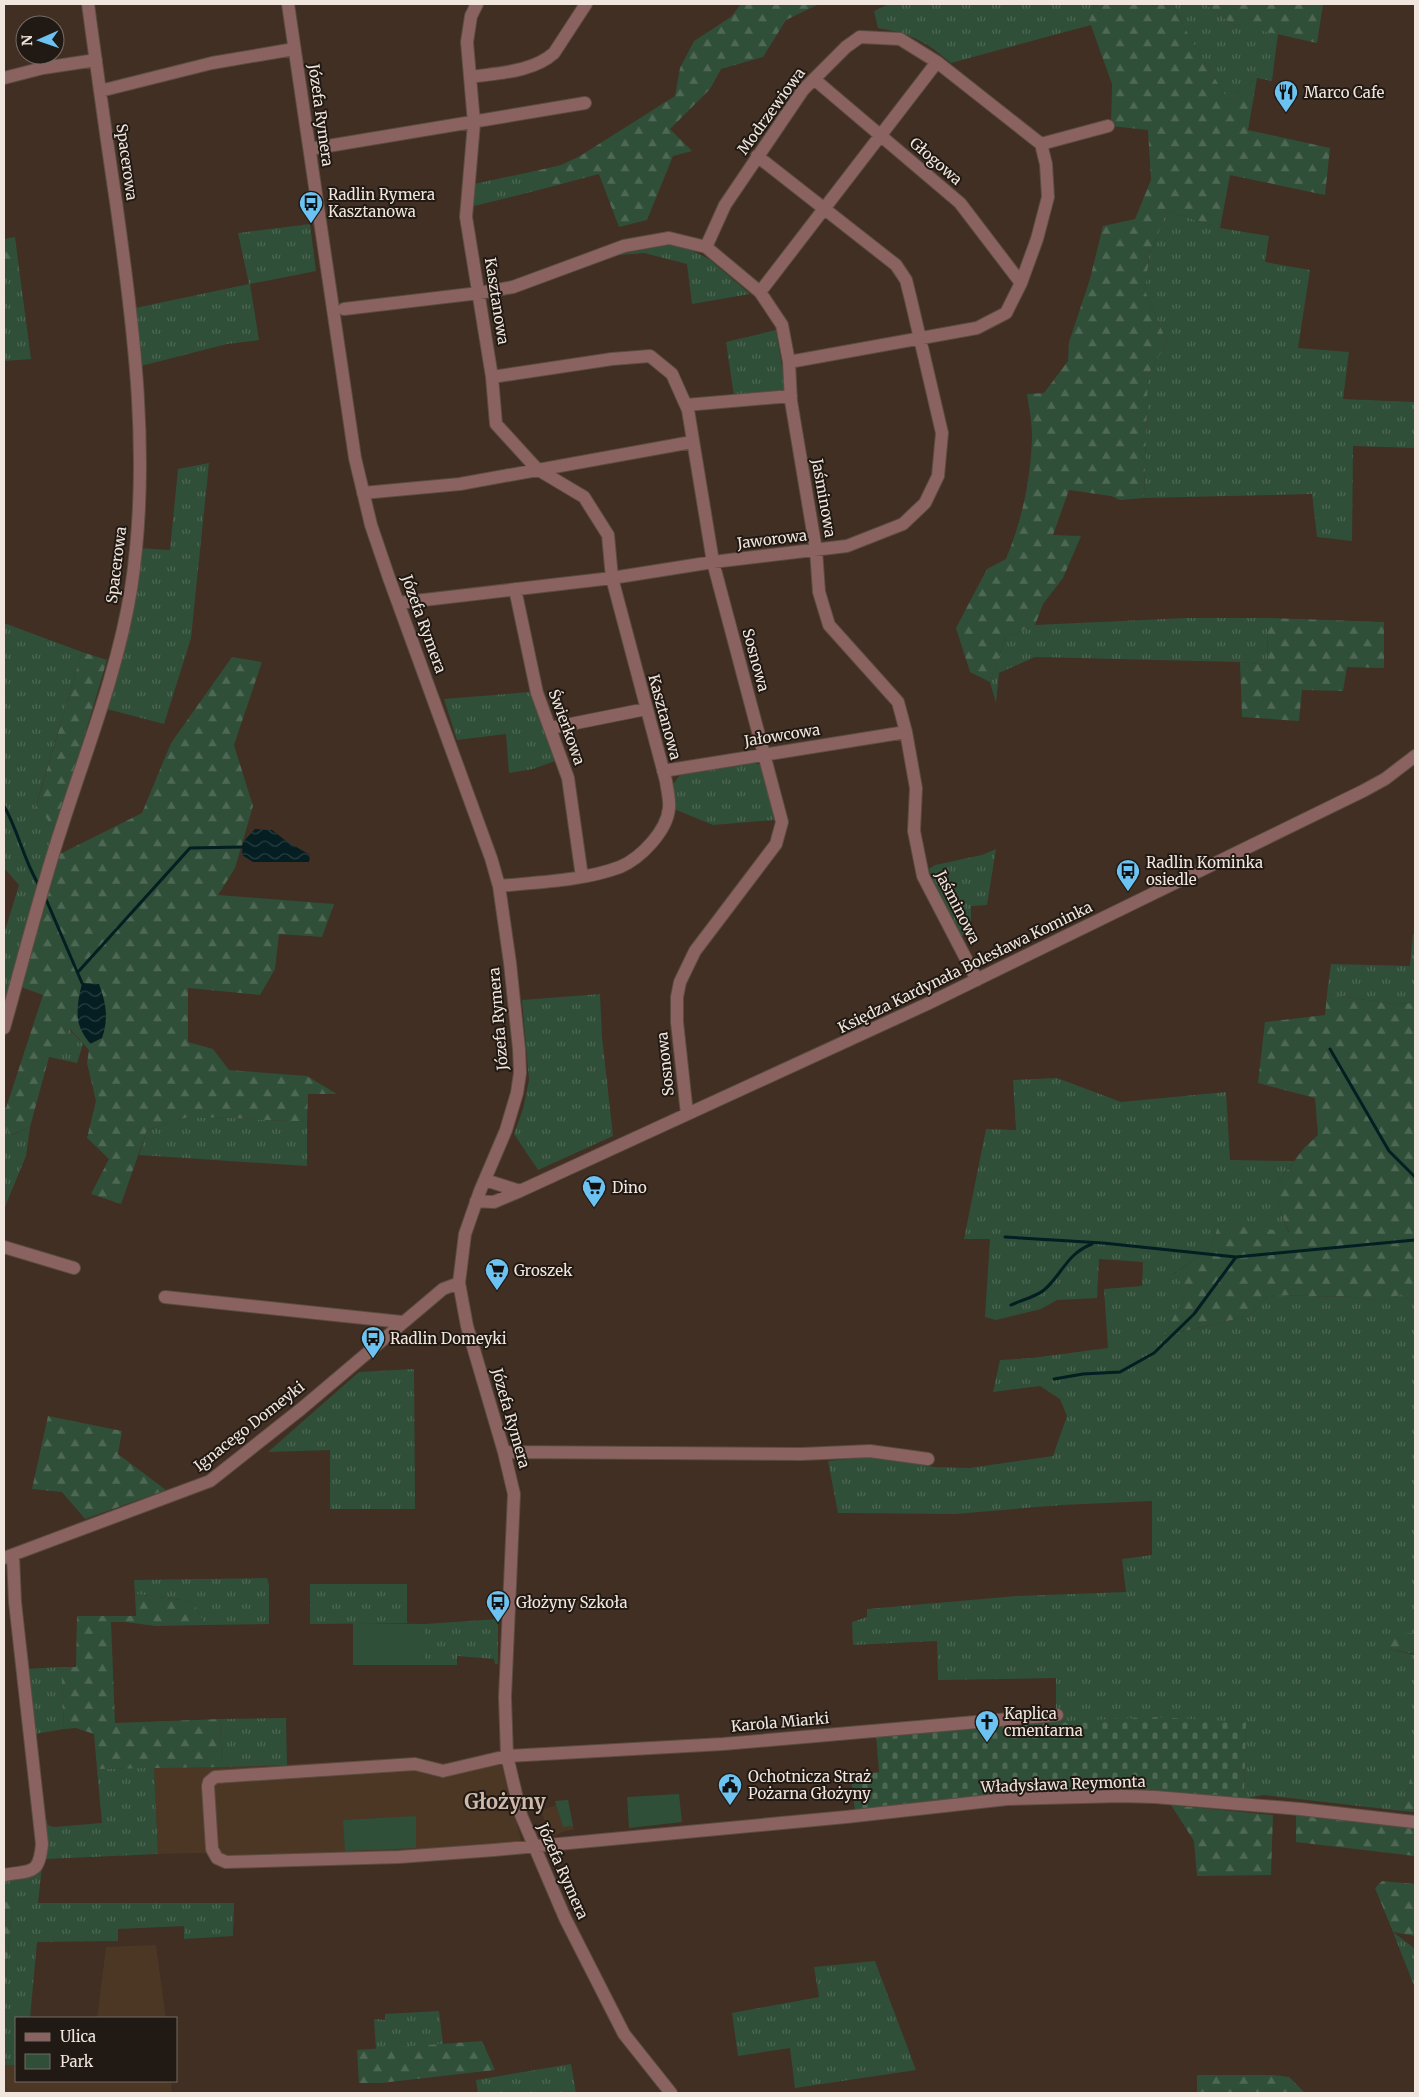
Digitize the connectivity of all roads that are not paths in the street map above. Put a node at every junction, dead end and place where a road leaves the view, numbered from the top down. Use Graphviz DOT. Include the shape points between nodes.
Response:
graph roads {
  1 [pos="88,4"];
  2 [pos="288,4"];
  3 [pos="477,4"];
  4 [pos="586,4"];
  5 [pos="294,49"];
  6 [pos="96,60"];
  7 [pos="937,62"];
  8 [pos="471,77"];
  9 [pos="4,78"];
  10 [pos="814,79"];
  11 [pos="100,91"];
  12 [pos="584,103"];
  13 [pos="474,123"];
  14 [pos="1108,126"];
  15 [pos="882,135"];
  16 [pos="1041,144"];
  17 [pos="310,149"];
  18 [pos="757,156"];
  19 [pos="824,208"];
  20 [pos="706,247"];
  21 [pos="1021,282"];
  22 [pos="760,292"];
  23 [pos="479,293"];
  24 [pos="344,308"];
  25 [pos="922,340"];
  26 [pos="789,362"];
  27 [pos="492,378"];
  28 [pos="791,396"];
  29 [pos="686,405"];
  30 [pos="692,442"];
  31 [pos="537,469"];
  32 [pos="363,493"];
  33 [pos="816,550"];
  34 [pos="713,562"];
  35 [pos="612,578"];
  36 [pos="515,589"];
  37 [pos="398,603"];
  38 [pos="646,709"];
  39 [pos="551,728"];
  40 [pos="906,732"];
  41 [pos="765,754"];
  42 [pos="1415,756"];
  43 [pos="663,771"];
  44 [pos="582,877"];
  45 [pos="499,886"];
  46 [pos="977,980"];
  47 [pos="4,1028"];
  48 [pos="687,1114"];
  49 [pos="485,1180"];
  50 [pos="520,1191"];
  51 [pos="476,1201"];
  52 [pos="4,1247"];
  53 [pos="74,1268"];
  54 [pos="459,1283"];
  55 [pos="165,1296"];
  56 [pos="402,1322"];
  57 [pos="504,1452"];
  58 [pos="928,1459"];
  59 [pos="8,1557"];
  60 [pos="1057,1715"];
  61 [pos="507,1756"];
  62 [pos="1415,1822"];
  63 [pos="533,1846"];
  64 [pos="4,1875"];
  65 [pos="671,2093"];
  1 -- 6 [label="street, Spacerowa"];
  2 -- 5 [label="street, Józefa Rymera"];
  3 -- 8 [label="street, Kasztanowa" via="471,16 467,42"];
  4 -- 8 [label="street" via="548,58 524,68"];
  5 -- 11 [label="street" via="212,63"];
  5 -- 17 [label="street, Józefa Rymera"];
  6 -- 9 [label="street"];
  6 -- 11 [label="street, Spacerowa"];
  7 -- 10 [label="street, Modrzewiowa" via="900,39 860,37"];
  7 -- 15 [label="street"];
  7 -- 16 [label="street, Modrzewiowa"];
  8 -- 13 [label="street, Kasztanowa"];
  10 -- 15 [label="street, Głogowa"];
  10 -- 18 [label="street, Modrzewiowa"];
  11 -- 47 [label="street, Spacerowa" via="136,359 138,526 123,631 56,844"];
  12 -- 13 [label="street"];
  13 -- 17 [label="street"];
  13 -- 23 [label="street, Kasztanowa" via="466,218"];
  14 -- 16 [label="street"];
  15 -- 19 [label="street"];
  15 -- 21 [label="street, Głogowa" via="960,203"];
  16 -- 21 [label="street" via="1048,196"];
  17 -- 32 [label="street, Józefa Rymera" via="353,448"];
  18 -- 19 [label="street, Jaworowa"];
  18 -- 20 [label="street, Modrzewiowa" via="725,205"];
  19 -- 22 [label="street"];
  19 -- 25 [label="street, Jaworowa" via="896,265 906,280"];
  20 -- 22 [label="street, Jaśminowa"];
  20 -- 23 [label="street, Jaśminowa" via="669,238 631,243 513,287"];
  21 -- 25 [label="street" via="1006,313 977,328"];
  22 -- 26 [label="street, Jaśminowa" via="782,325"];
  23 -- 24 [label="street, Jaśminowa"];
  23 -- 27 [label="street, Kasztanowa"];
  25 -- 26 [label="street"];
  25 -- 33 [label="street, Jaworowa" via="942,433 938,476 925,503 903,524 847,546"];
  26 -- 28 [label="street, Jaśminowa"];
  27 -- 29 [label="street, Sosnowa" via="612,358 650,356 672,374"];
  27 -- 31 [label="street, Kasztanowa" via="496,424"];
  28 -- 29 [label="street"];
  28 -- 33 [label="street, Jaśminowa"];
  29 -- 30 [label="street, Sosnowa"];
  30 -- 31 [label="street"];
  30 -- 34 [label="street, Sosnowa"];
  31 -- 32 [label="street" via="460,484"];
  31 -- 35 [label="street, Kasztanowa" via="584,497 608,535"];
  32 -- 37 [label="street, Józefa Rymera"];
  33 -- 34 [label="street, Jaworowa"];
  33 -- 40 [label="street, Jaśminowa" via="819,592 829,625 898,702"];
  34 -- 35 [label="street, Jaworowa"];
  34 -- 41 [label="street, Sosnowa"];
  35 -- 36 [label="street, Jaworowa"];
  35 -- 38 [label="street, Kasztanowa"];
  36 -- 37 [label="street, Jaworowa"];
  36 -- 39 [label="street, Świerkowa" via="537,693"];
  37 -- 45 [label="street, Józefa Rymera"];
  38 -- 39 [label="street"];
  38 -- 43 [label="street, Kasztanowa"];
  39 -- 44 [label="street, Świerkowa" via="568,778"];
  40 -- 41 [label="street, Jałowcowa"];
  40 -- 46 [label="street, Jaśminowa" via="916,788 914,831 923,876"];
  41 -- 43 [label="street, Jałowcowa"];
  41 -- 48 [label="street, Sosnowa" via="782,822 776,844 695,951 676,997"];
  42 -- 46 [label="street, Księdza Kardynała Bolesława Kominka" via="1363,791"];
  43 -- 44 [label="street, Kasztanowa" via="669,808 662,832 647,848 621,866"];
  44 -- 45 [label="street, Kasztanowa"];
  45 -- 49 [label="street, Józefa Rymera" via="520,1073 506,1130"];
  46 -- 48 [label="street, Księdza Kardynała Bolesława Kominka"];
  48 -- 50 [label="street, Księdza Kardynała Bolesława Kominka"];
  49 -- 50 [label="street"];
  49 -- 51 [label="street, Józefa Rymera"];
  50 -- 51 [label="street, Księdza Kardynała Bolesława Kominka" via="494,1202"];
  51 -- 54 [label="street, Józefa Rymera" via="465,1234"];
  52 -- 53 [label="street"];
  54 -- 56 [label="street, Ignacego Domeyki" via="443,1289"];
  54 -- 57 [label="street, Józefa Rymera" via="467,1326"];
  55 -- 56 [label="street"];
  56 -- 59 [label="street, Ignacego Domeyki" via="301,1409 210,1481"];
  57 -- 58 [label="street" via="802,1454 870,1451"];
  57 -- 61 [label="street, Józefa Rymera" via="514,1494 505,1688"];
  59 -- 64 [label="street" via="42,1844 40,1862 33,1870"];
  60 -- 61 [label="street, Karola Miarki" via="723,1744"];
  61 -- 63 [label="street, Józefa Rymera" via="517,1802"];
  61 -- 63 [label="street, Karola Miarki" via="443,1771 415,1764 215,1776 208,1786 212,1849 217,1858 226,1862 399,1857"];
  62 -- 63 [label="street, Władysława Reymonta" via="1155,1797 1007,1799 846,1818"];
  63 -- 65 [label="street, Józefa Rymera" via="565,1918 624,2034"];
}
